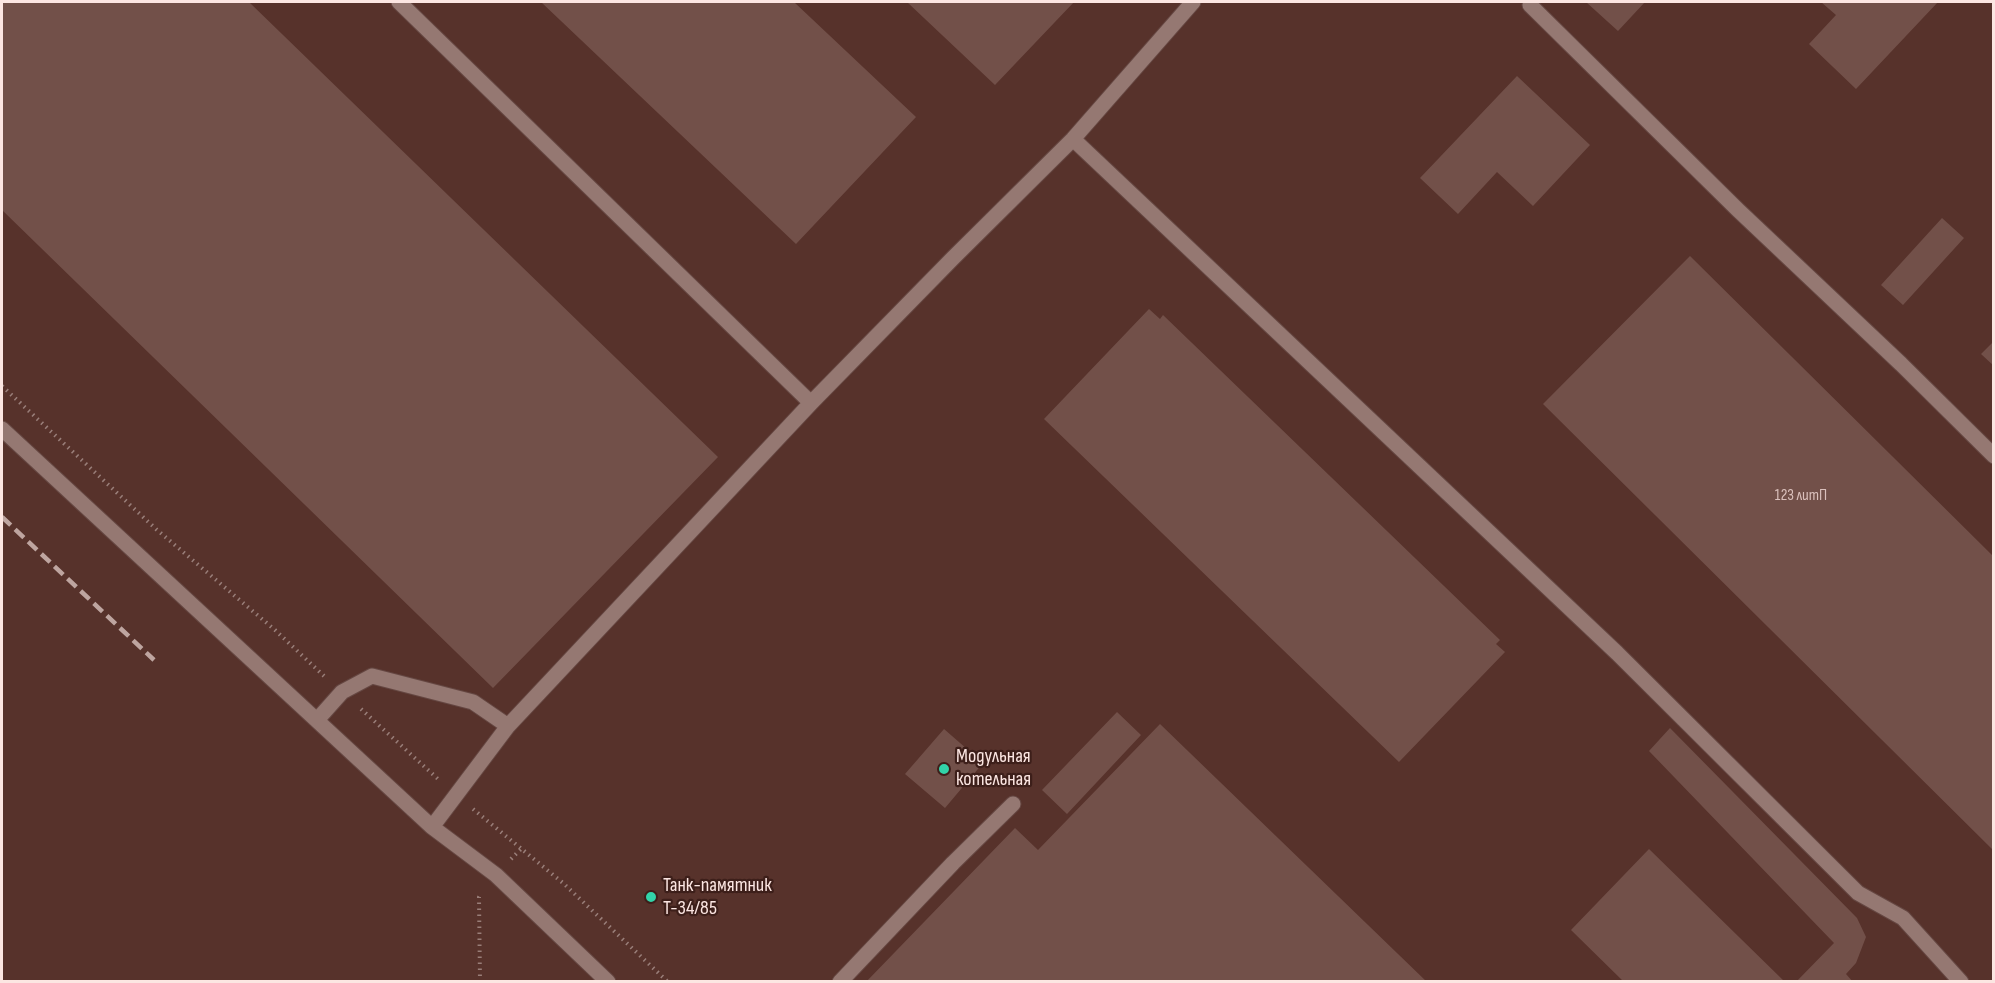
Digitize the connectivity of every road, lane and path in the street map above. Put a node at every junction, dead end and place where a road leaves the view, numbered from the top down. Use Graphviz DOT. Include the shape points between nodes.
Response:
graph roads {
  1 [pos="399,2"];
  2 [pos="1193,2"];
  3 [pos="1530,5"];
  4 [pos="1073,139"];
  5 [pos="811,403"];
  6 [pos="2,429"];
  7 [pos="1994,456"];
  8 [pos="317,720"];
  9 [pos="508,726"];
  10 [pos="1013,804"];
  11 [pos="432,827"];
  12 [pos="521,849"];
  13 [pos="496,875"];
  14 [pos="480,981"];
  15 [pos="608,981"];
  16 [pos="840,981"];
  17 [pos="1961,981"];
  1 -- 5 [label="lane"];
  2 -- 4 [label="lane"];
  3 -- 7 [label="lane"];
  4 -- 5 [label="lane"];
  4 -- 17 [label="lane" via="1617,653 1858,893 1903,918"];
  5 -- 9 [label="lane"];
  6 -- 8 [label="lane"];
  8 -- 9 [label="lane" via="342,692 372,676 473,702"];
  8 -- 11 [label="lane"];
  9 -- 11 [label="lane"];
  10 -- 16 [label="lane"];
  11 -- 13 [label="lane"];
  12 -- 13 [label="path"];
  13 -- 14 [label="path" via="479,897"];
  13 -- 15 [label="lane"];
}
